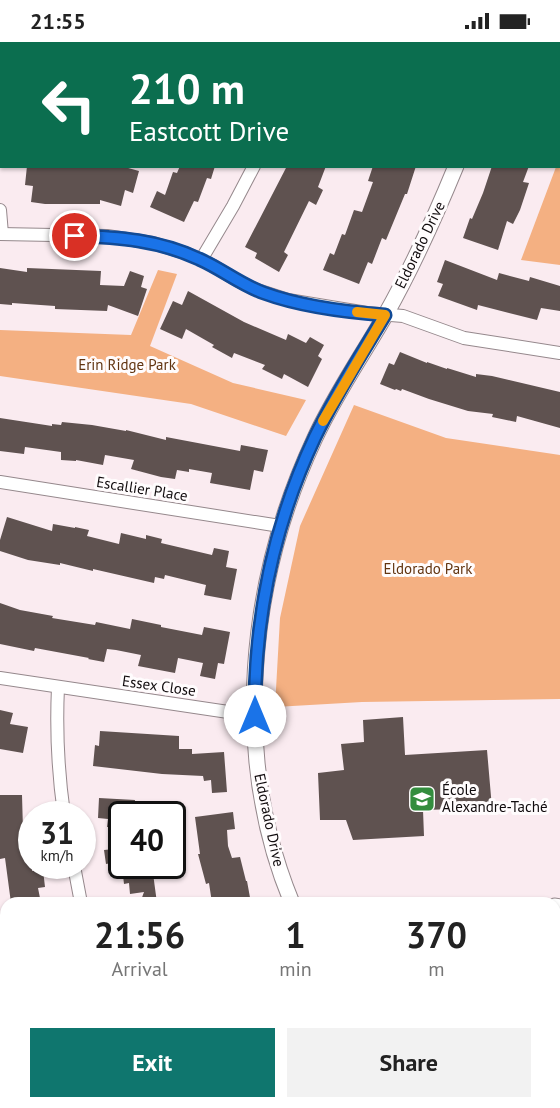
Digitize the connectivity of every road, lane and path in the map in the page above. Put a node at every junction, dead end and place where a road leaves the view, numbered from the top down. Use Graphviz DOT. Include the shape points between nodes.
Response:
graph roads {
  1 [pos="253,168"];
  2 [pos="455,168"];
  3 [pos="0,210"];
  4 [pos="1,234"];
  5 [pos="201,260"];
  6 [pos="385,315"];
  7 [pos="560,353"];
  8 [pos="0,482"];
  9 [pos="280,526"];
  10 [pos="0,678"];
  11 [pos="58,687"];
  12 [pos="255,716"];
  13 [pos="63,801"];
  14 [pos="76,879"];
  15 [pos="80,897"];
  16 [pos="290,897"];
  1 -- 5 [label="street"];
  2 -- 6 [label="street, Eldorado Drive"];
  3 -- 4 [label="street"];
  4 -- 5 [label="street" via="137,239"];
  5 -- 6 [label="street" via="274,297"];
  6 -- 7 [label="street" via="403,316 464,338"];
  6 -- 9 [label="street, Eldorado Drive" via="315,438"];
  8 -- 9 [label="street, Escallier Place"];
  9 -- 12 [label="street, Eldorado Drive" via="261,614"];
  10 -- 11 [label="street, Essex Close"];
  11 -- 12 [label="street, Essex Close"];
  11 -- 13 [label="street"];
  12 -- 16 [label="street, Eldorado Drive" via="264,809"];
  14 -- 15 [label="street"];
}
